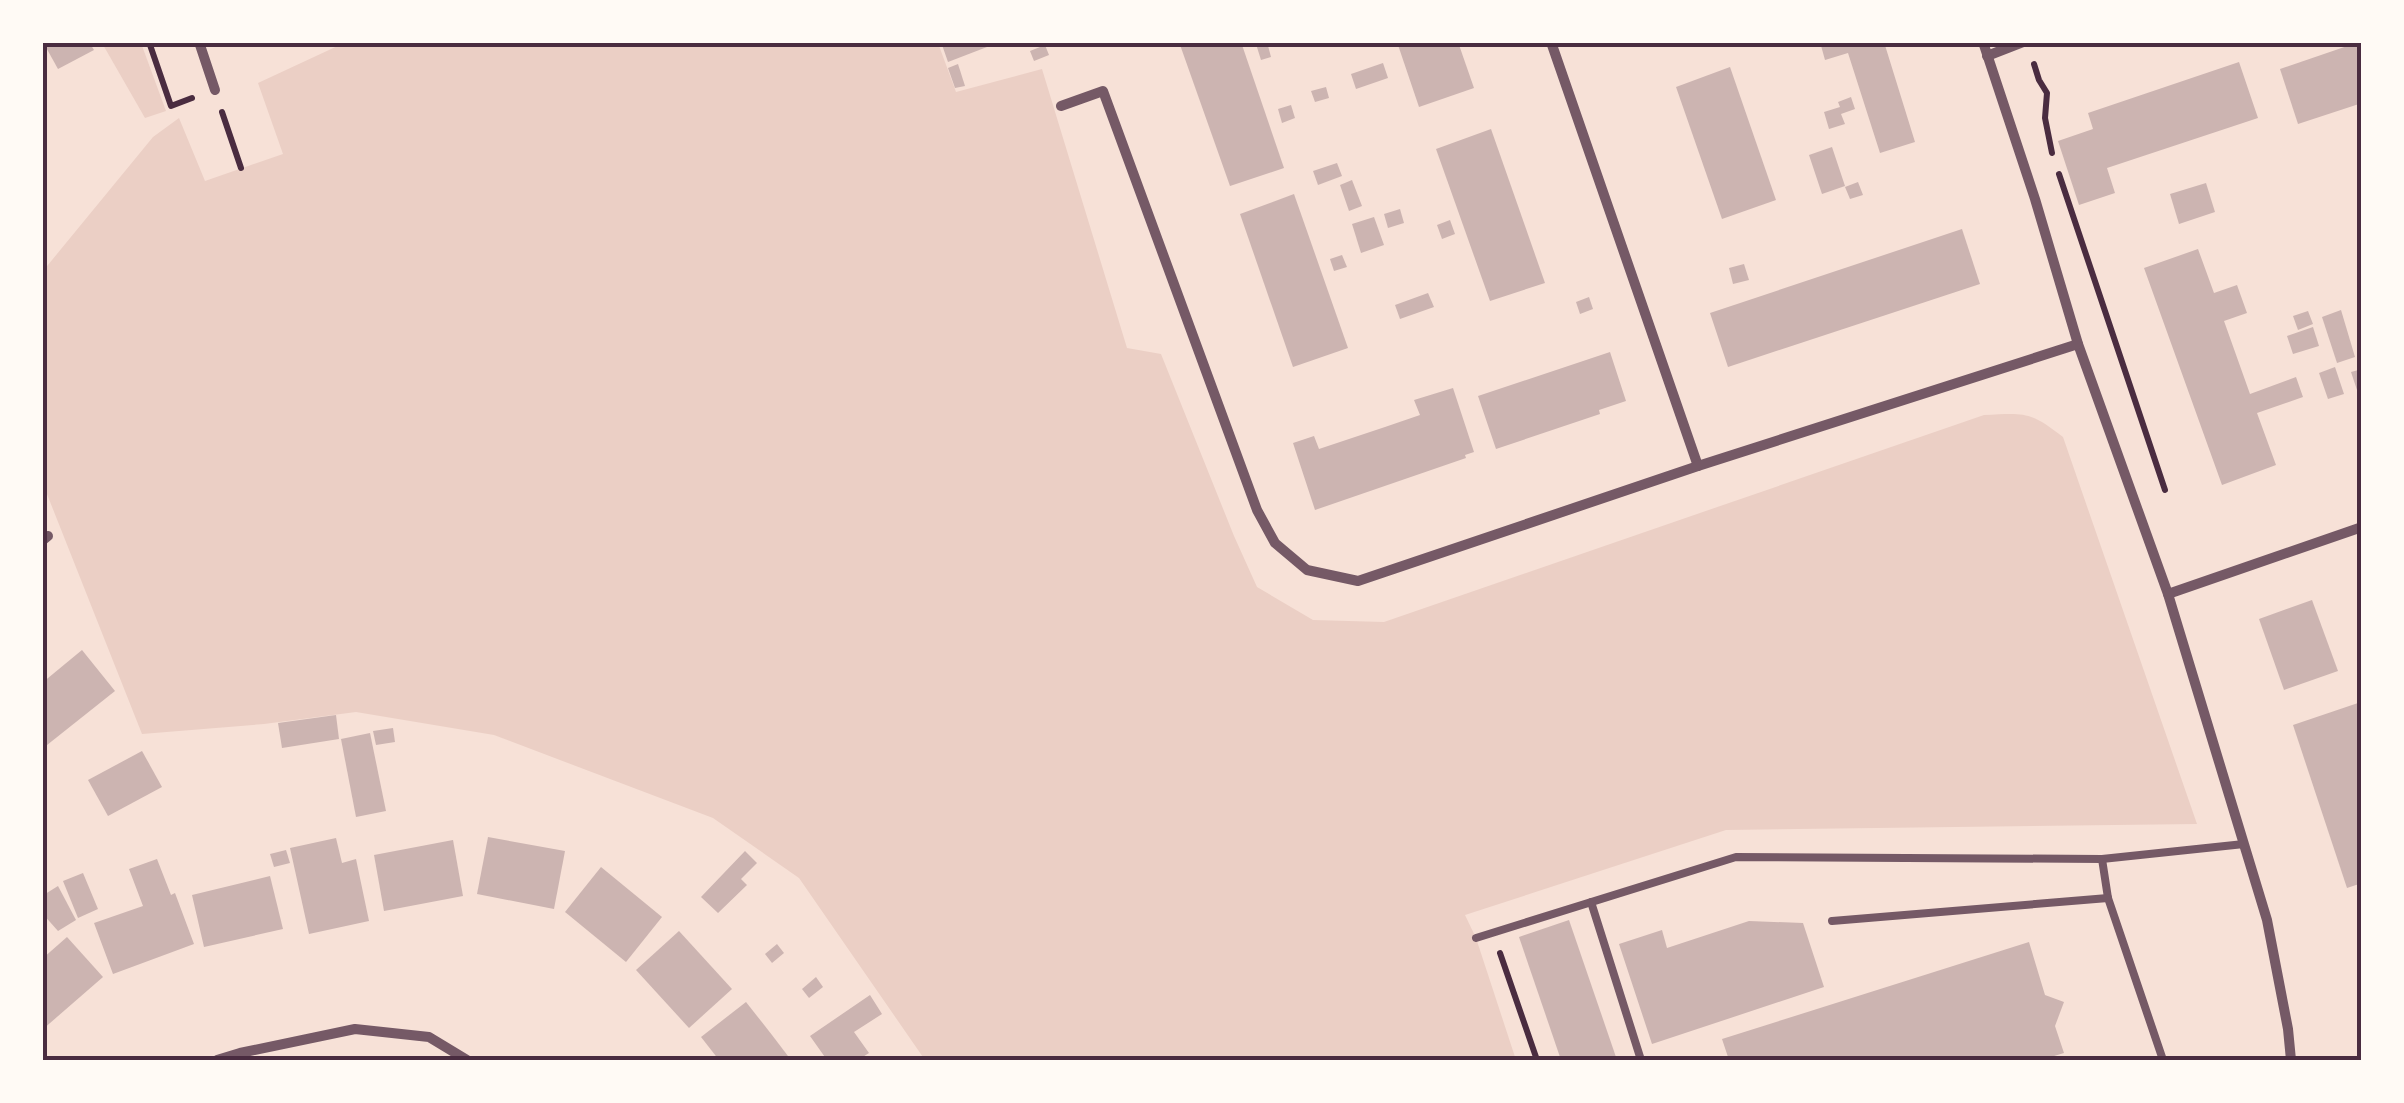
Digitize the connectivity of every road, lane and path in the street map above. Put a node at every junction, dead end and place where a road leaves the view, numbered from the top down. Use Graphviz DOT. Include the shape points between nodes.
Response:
graph roads {
  1 [pos="199,42"];
  2 [pos="1551,42"];
  3 [pos="1982,42"];
  4 [pos="2023,42"];
  5 [pos="1987,56"];
  6 [pos="2033,62"];
  7 [pos="215,90"];
  8 [pos="1061,106"];
  9 [pos="2078,344"];
  10 [pos="1698,466"];
  11 [pos="2165,490"];
  12 [pos="2362,527"];
  13 [pos="2168,594"];
  14 [pos="2244,844"];
  15 [pos="2102,859"];
  16 [pos="2108,898"];
  17 [pos="1591,902"];
  18 [pos="1832,921"];
  19 [pos="1493,932"];
  20 [pos="1476,938"];
  21 [pos="216,1060"];
  22 [pos="467,1060"];
  23 [pos="1538,1060"];
  24 [pos="1641,1060"];
  25 [pos="2163,1060"];
  26 [pos="2291,1060"];
  1 -- 7 [label="street"];
  2 -- 10 [label="street"];
  3 -- 5 [label="street"];
  4 -- 5 [label="street"];
  5 -- 9 [label="street"];
  6 -- 11 [label="path" via="2047,93 2050,148"];
  8 -- 10 [label="street" via="1103,91 1257,510 1275,543 1307,570 1358,581"];
  9 -- 10 [label="street"];
  9 -- 13 [label="street"];
  12 -- 13 [label="street"];
  13 -- 14 [label="street"];
  14 -- 15 [label="lane"];
  14 -- 26 [label="street" via="2267,920"];
  15 -- 16 [label="lane"];
  15 -- 17 [label="lane" via="1736,857"];
  16 -- 18 [label="lane"];
  16 -- 25 [label="lane"];
  17 -- 19 [label="lane"];
  17 -- 24 [label="lane"];
  19 -- 20 [label="lane"];
  19 -- 23 [label="path"];
  21 -- 22 [label="street" via="354,1028 430,1037"];
}
